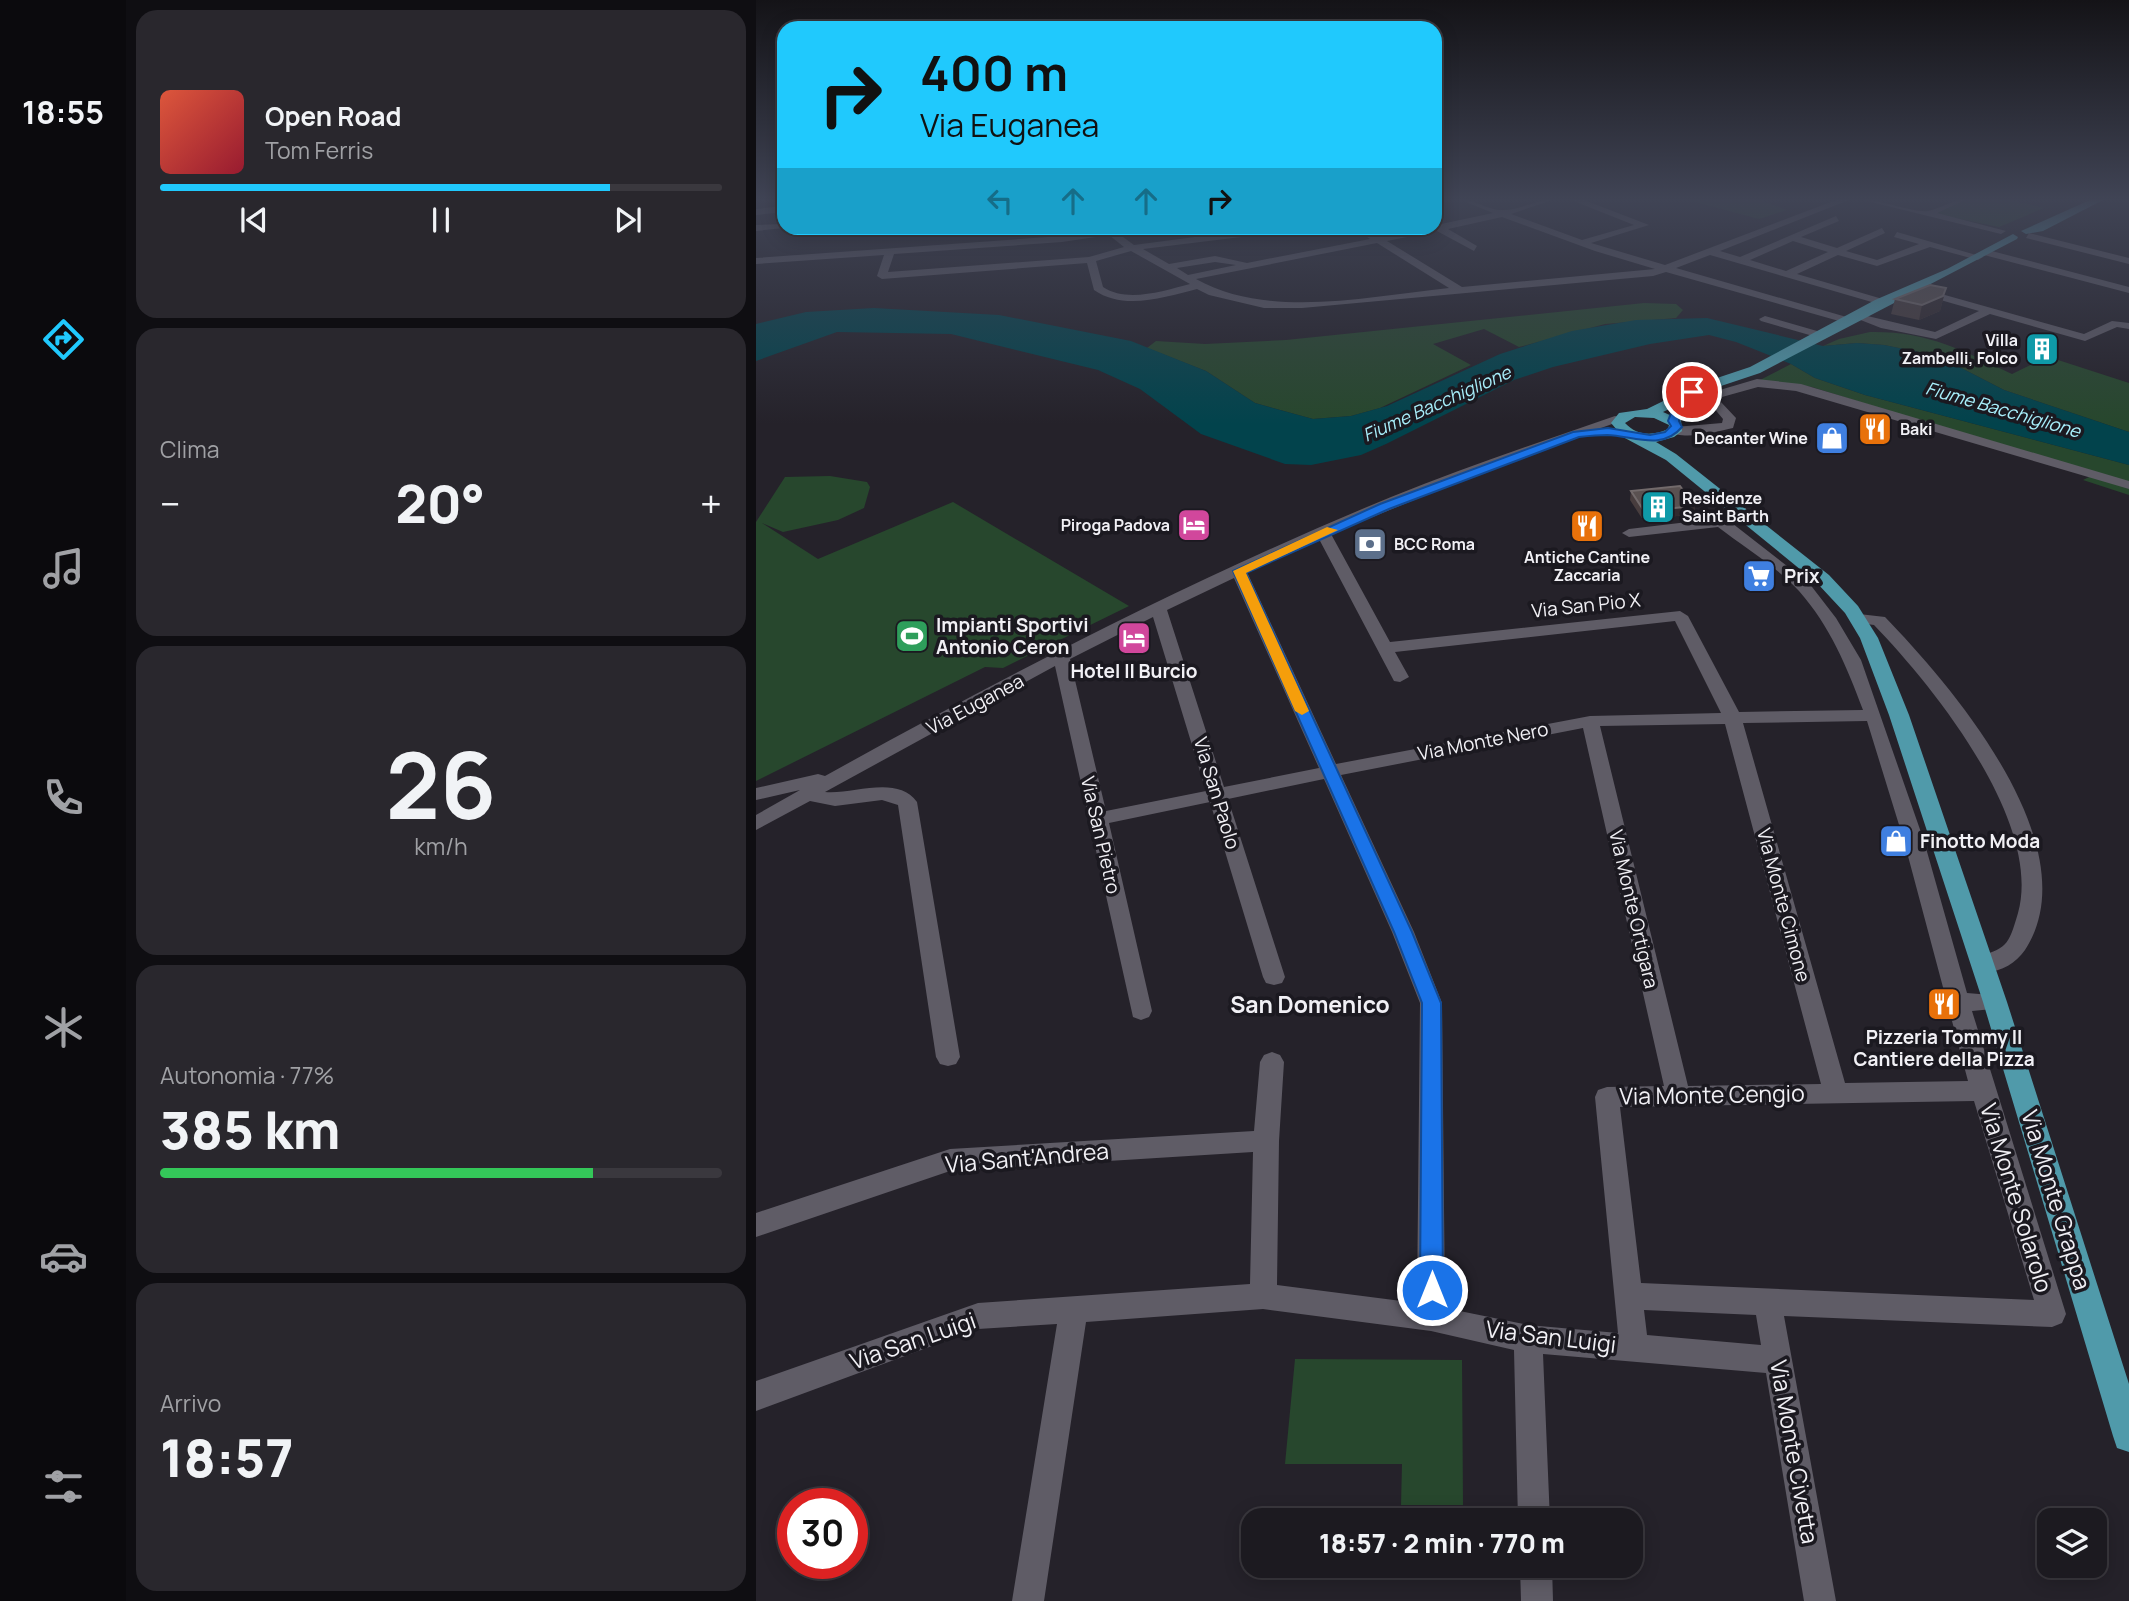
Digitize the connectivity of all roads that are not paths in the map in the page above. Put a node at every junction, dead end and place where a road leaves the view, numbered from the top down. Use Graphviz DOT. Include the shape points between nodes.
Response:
graph roads {
  1 [pos="882,275"];
  2 [pos="899,275"];
  3 [pos="1095,275"];
  4 [pos="1181,275"];
  5 [pos="1203,275"];
  6 [pos="1435,275"];
  7 [pos="1643,275"];
  8 [pos="1686,275"];
  9 [pos="1790,275"];
  10 [pos="1942,275"];
  11 [pos="2068,275"];
  12 [pos="2100,275"];
  13 [pos="1187,278"];
  14 [pos="2091,280"];
  15 [pos="1199,285"];
  16 [pos="1913,289"];
  17 [pos="2129,290"];
  18 [pos="1461,291"];
  19 [pos="1886,301"];
  20 [pos="1989,311"];
  21 [pos="1765,319"];
  22 [pos="1853,319"];
  23 [pos="2129,326"];
  24 [pos="1821,335"];
  25 [pos="1756,377"];
  26 [pos="1681,400"];
  27 [pos="1650,413"];
  28 [pos="1620,419"];
  29 [pos="1577,434"];
  30 [pos="1672,434"];
  31 [pos="1633,435"];
  32 [pos="2129,485"];
  33 [pos="1737,521"];
  34 [pos="1324,533"];
  35 [pos="1629,533"];
  36 [pos="1239,571"];
  37 [pos="1159,609"];
  38 [pos="1859,619"];
  39 [pos="1384,648"];
  40 [pos="1062,659"];
  41 [pos="1400,677"];
  42 [pos="1874,715"];
  43 [pos="1732,717"];
  44 [pos="1591,721"];
  45 [pos="874,757"];
  46 [pos="1329,772"];
  47 [pos="810,793"];
  48 [pos="756,794"];
  49 [pos="1218,795"];
  50 [pos="1098,819"];
  51 [pos="1907,819"];
  52 [pos="1934,820"];
  53 [pos="756,823"];
  54 [pos="1982,964"];
  55 [pos="1274,977"];
  56 [pos="1957,1002"];
  57 [pos="1995,1002"];
  58 [pos="1141,1011"];
  59 [pos="948,1057"];
  60 [pos="1272,1062"];
  61 [pos="1983,1091"];
  62 [pos="1836,1093"];
  63 [pos="1678,1096"];
  64 [pos="1266,1141"];
  65 [pos="756,1226"];
  66 [pos="1263,1296"];
  67 [pos="1629,1296"];
  68 [pos="1768,1303"];
  69 [pos="1074,1308"];
  70 [pos="1432,1318"];
  71 [pos="1528,1339"];
  72 [pos="1634,1347"];
  73 [pos="1778,1360"];
  74 [pos="756,1396"];
  75 [pos="2129,1436"];
  76 [pos="1534,1508"];
  77 [pos="1536,1578"];
  78 [pos="1028,1601"];
  79 [pos="1537,1601"];
  80 [pos="1819,1601"];
  1 -- 2 [label="street"];
  3 -- 15 [label="street" via="1098,288 1107,295 1144,297"];
  4 -- 13 [label="street"];
  5 -- 13 [label="street"];
  6 -- 18 [label="street"];
  7 -- 18 [label="street"];
  8 -- 22 [label="street"];
  9 -- 19 [label="street"];
  10 -- 16 [label="main road, Via Euganea"];
  11 -- 14 [label="street"];
  12 -- 14 [label="street"];
  13 -- 15 [label="street"];
  14 -- 17 [label="street"];
  15 -- 18 [label="street" via="1264,305"];
  16 -- 19 [label="main road, Via Euganea"];
  16 -- 20 [label="street"];
  19 -- 22 [label="main road, Via Euganea"];
  20 -- 22 [label="street" via="1936,336"];
  20 -- 23 [label="street" via="2085,338 2116,323"];
  21 -- 24 [label="street"];
  22 -- 24 [label="main road, Via Euganea"];
  24 -- 25 [label="main road, Via Euganea"];
  25 -- 26 [label="main road, Via Euganea" via="1701,388"];
  25 -- 30 [label="street" via="1714,401 1731,422 1721,428"];
  25 -- 32 [label="street"];
  26 -- 27 [label="main road, Via Euganea"];
  26 -- 30 [label="main road"];
  27 -- 28 [label="main road, Via Euganea"];
  27 -- 30 [label="main road, Via Euganea"];
  28 -- 29 [label="street, Via Euganea"];
  28 -- 31 [label="main road" via="1619,427"];
  29 -- 31 [label="street, Via Euganea"];
  29 -- 34 [label="street, Via Euganea"];
  30 -- 31 [label="main road, Via Monte Grappa"];
  30 -- 31 [label="main road, Via Euganea"];
  30 -- 33 [label="main road, Via Monte Grappa"];
  33 -- 35 [label="street"];
  33 -- 38 [label="main road, Via Monte Grappa" via="1823,579"];
  33 -- 42 [label="street, Via Monte Grappa" via="1803,586 1828,618 1853,660"];
  34 -- 36 [label="street, Via Euganea"];
  34 -- 39 [label="street"];
  36 -- 37 [label="street, Via Euganea"];
  36 -- 46 [label="street"];
  37 -- 40 [label="street, Via Euganea"];
  37 -- 49 [label="street, Via San Paolo"];
  38 -- 52 [label="main road, Via Monte Grappa" via="1899,715"];
  38 -- 54 [label="street, Via Monte Grappa" via="1879,620 1932,678 1976,738 2010,800 2028,853 2031,908 2028,925 2014,950 1996,964"];
  39 -- 41 [label="street"];
  39 -- 43 [label="street, Via San Pio X" via="1680,616"];
  40 -- 45 [label="street, Via Euganea"];
  40 -- 50 [label="street, Via San Pietro"];
  42 -- 43 [label="street, Via Monte Nero"];
  42 -- 51 [label="street, Via Monte Solarolo"];
  43 -- 44 [label="street, Via Monte Nero"];
  43 -- 62 [label="street, Via Monte Cimone"];
  44 -- 46 [label="street, Via Monte Nero"];
  44 -- 63 [label="street, Via Monte Ortigara"];
  45 -- 47 [label="street, Via Euganea"];
  45 -- 48 [label="street, Via Euganea" via="809,783"];
  46 -- 49 [label="street, Via Monte Nero"];
  46 -- 70 [label="street" via="1431,1003"];
  47 -- 53 [label="street, Via Euganea"];
  47 -- 59 [label="street" via="831,802 894,793 907,802"];
  49 -- 50 [label="street, Via Monte Nero"];
  49 -- 55 [label="street, Via San Paolo"];
  50 -- 58 [label="street, Via San Pietro"];
  51 -- 52 [label="street"];
  51 -- 56 [label="street, Via Monte Solarolo"];
  52 -- 54 [label="main road, Via Monte Grappa"];
  54 -- 57 [label="main road, Via Monte Grappa"];
  56 -- 57 [label="street"];
  56 -- 61 [label="street, Via Monte Solarolo"];
  57 -- 75 [label="main road, Via Monte Grappa"];
  60 -- 64 [label="street"];
  61 -- 62 [label="street, Via Monte Cengio"];
  61 -- 68 [label="street, Via Monte Solarolo" via="2052,1314"];
  62 -- 63 [label="street, Via Monte Cengio"];
  63 -- 67 [label="street, Via Monte Cengio" via="1607,1097"];
  64 -- 65 [label="street, Via Sant'Andrea" via="950,1160"];
  64 -- 66 [label="street"];
  66 -- 69 [label="street, Via San Luigi"];
  66 -- 70 [label="street, Via San Luigi"];
  67 -- 68 [label="street, Via Monte Solarolo"];
  67 -- 72 [label="street, Via Monte Cengio"];
  68 -- 73 [label="street, Via Monte Civetta"];
  69 -- 74 [label="street, Via San Luigi" via="978,1316"];
  69 -- 78 [label="street"];
  70 -- 71 [label="street, Via San Luigi"];
  71 -- 72 [label="street, Via San Luigi"];
  71 -- 76 [label="street"];
  72 -- 73 [label="street, Via San Luigi"];
  73 -- 80 [label="street, Via Monte Civetta"];
  77 -- 79 [label="street"];
}
